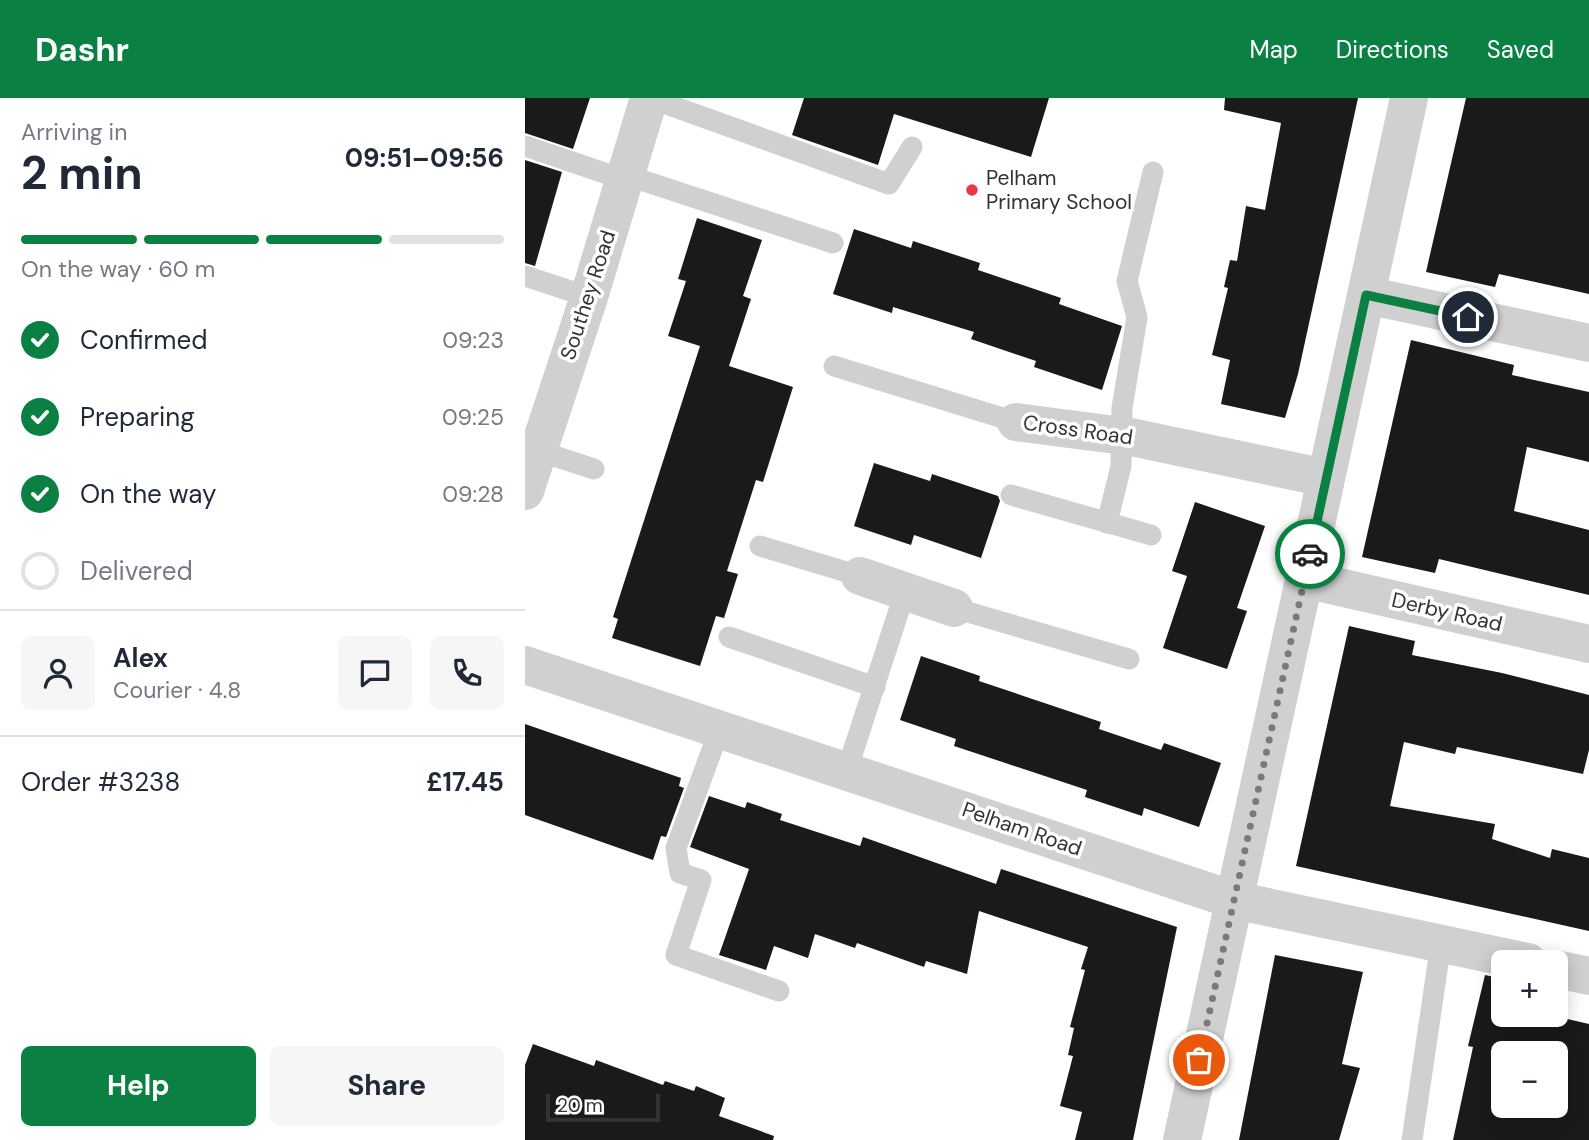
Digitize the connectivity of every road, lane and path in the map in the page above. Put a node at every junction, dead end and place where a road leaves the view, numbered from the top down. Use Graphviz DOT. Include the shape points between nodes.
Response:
graph roads {
  1 [pos="649,98"];
  2 [pos="1409,98"];
  3 [pos="525,146"];
  4 [pos="912,147"];
  5 [pos="1153,172"];
  6 [pos="626,178"];
  7 [pos="833,243"];
  8 [pos="525,276"];
  9 [pos="1366,295"];
  10 [pos="589,297"];
  11 [pos="1589,343"];
  12 [pos="834,366"];
  13 [pos="1016,422"];
  14 [pos="1121,436"];
  15 [pos="539,451"];
  16 [pos="594,469"];
  17 [pos="1326,478"];
  18 [pos="525,491"];
  19 [pos="1011,495"];
  20 [pos="1107,523"];
  21 [pos="1151,535"];
  22 [pos="759,546"];
  23 [pos="860,576"];
  24 [pos="1304,579"];
  25 [pos="905,592"];
  26 [pos="954,608"];
  27 [pos="729,637"];
  28 [pos="1589,644"];
  29 [pos="1129,659"];
  30 [pos="525,665"];
  31 [pos="874,687"];
  32 [pos="720,728"];
  33 [pos="847,770"];
  34 [pos="1234,900"];
  35 [pos="1441,943"];
  36 [pos="1491,954"];
  37 [pos="1568,972"];
  38 [pos="1589,976"];
  39 [pos="779,991"];
  40 [pos="1182,1140"];
  41 [pos="1412,1140"];
  1 -- 4 [label="lane" via="889,184"];
  1 -- 6 [label="street, Southey Road"];
  2 -- 9 [label="street"];
  3 -- 6 [label="lane"];
  5 -- 14 [label="lane" via="1127,281 1137,317"];
  6 -- 7 [label="lane"];
  6 -- 10 [label="street, Southey Road"];
  8 -- 10 [label="lane"];
  9 -- 11 [label="street"];
  9 -- 17 [label="street"];
  10 -- 15 [label="street, Southey Road"];
  12 -- 13 [label="lane, Cross Road"];
  13 -- 14 [label="street, Cross Road"];
  14 -- 17 [label="street, Cross Road"];
  14 -- 20 [label="lane" via="1121,466"];
  15 -- 16 [label="lane"];
  15 -- 18 [label="street, Southey Road"];
  17 -- 24 [label="street"];
  19 -- 20 [label="lane"];
  20 -- 21 [label="lane"];
  22 -- 23 [label="lane"];
  23 -- 25 [label="street"];
  24 -- 28 [label="street, Derby Road"];
  24 -- 34 [label="street"];
  25 -- 26 [label="street"];
  25 -- 31 [label="lane"];
  26 -- 29 [label="lane"];
  27 -- 31 [label="lane"];
  30 -- 32 [label="street, Pelham Road"];
  31 -- 33 [label="lane"];
  32 -- 33 [label="street, Pelham Road"];
  32 -- 39 [label="lane" via="676,848 680,873 701,880 676,955"];
  33 -- 34 [label="street, Pelham Road"];
  34 -- 35 [label="street, Pelham Road"];
  34 -- 40 [label="street"];
  35 -- 36 [label="street, Pelham Road"];
  35 -- 41 [label="lane"];
  37 -- 38 [label="street"];
}
